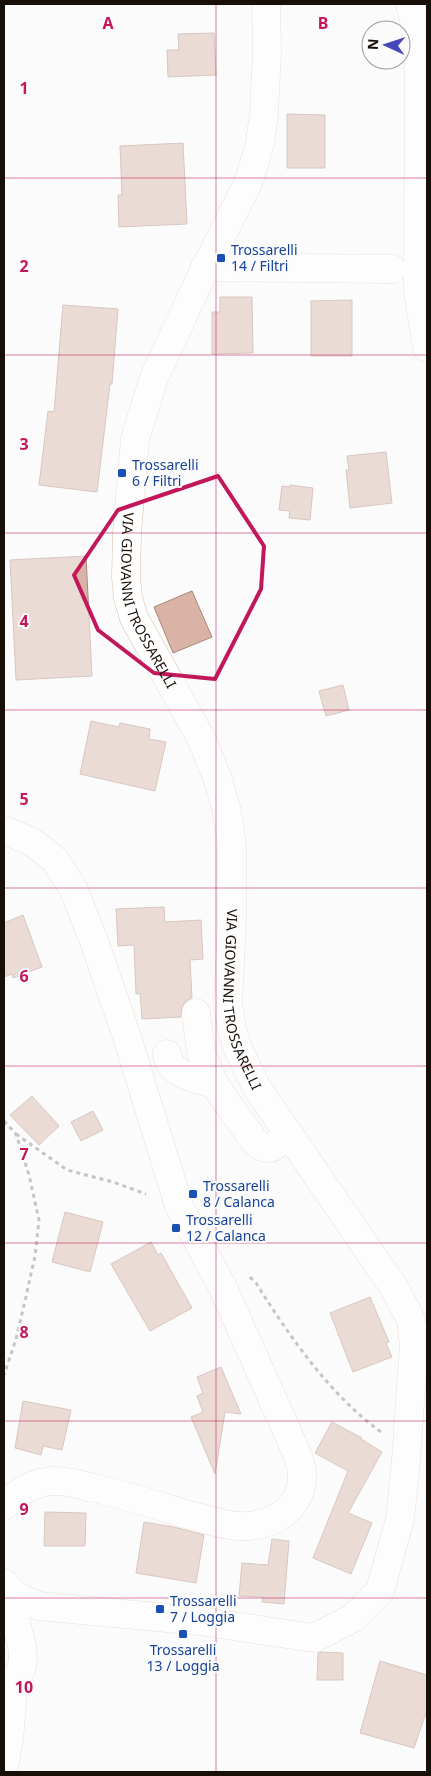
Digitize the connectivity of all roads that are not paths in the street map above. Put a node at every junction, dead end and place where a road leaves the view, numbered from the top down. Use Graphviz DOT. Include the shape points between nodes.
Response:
graph roads {
  1 [pos="266,4"];
  2 [pos="410,4"];
  3 [pos="205,267"];
  4 [pos="392,269"];
  5 [pos="427,348"];
  6 [pos="4,830"];
  7 [pos="196,1013"];
  8 [pos="167,1054"];
  9 [pos="214,1084"];
  10 [pos="290,1135"];
  11 [pos="4,1506"];
  12 [pos="9,1589"];
  13 [pos="4,1766"];
  1 -- 3 [label="street, VIA GIOVANNI TROSSARELLI" via="267,60 260,143 249,181"];
  2 -- 5 [label="street" via="419,60 418,291"];
  3 -- 4 [label="street"];
  3 -- 10 [label="street, VIA GIOVANNI TROSSARELLI" via="154,378 135,439 127,533 128,598 134,618 202,740 218,780 232,846 228,1004 232,1030 257,1088"];
  6 -- 11 [label="street" via="32,842 55,860 74,890 128,1037 180,1206 223,1288 294,1447 302,1473 298,1494 287,1512 263,1524 237,1526 110,1492 54,1481 25,1489"];
  7 -- 9 [label="street" via="201,1052"];
  8 -- 9 [label="street" via="168,1062 176,1071"];
  9 -- 10 [label="street" via="255,1142 271,1148"];
  10 -- 12 [label="street, VIA GIOVANNI TROSSARELLI, bridge" via="395,1289 411,1320 414,1345 400,1520 380,1591 353,1618 314,1638 199,1621 39,1606 22,1600"];
  12 -- 13 [label="street" via="24,1653 21,1670 14,1680"];
}
